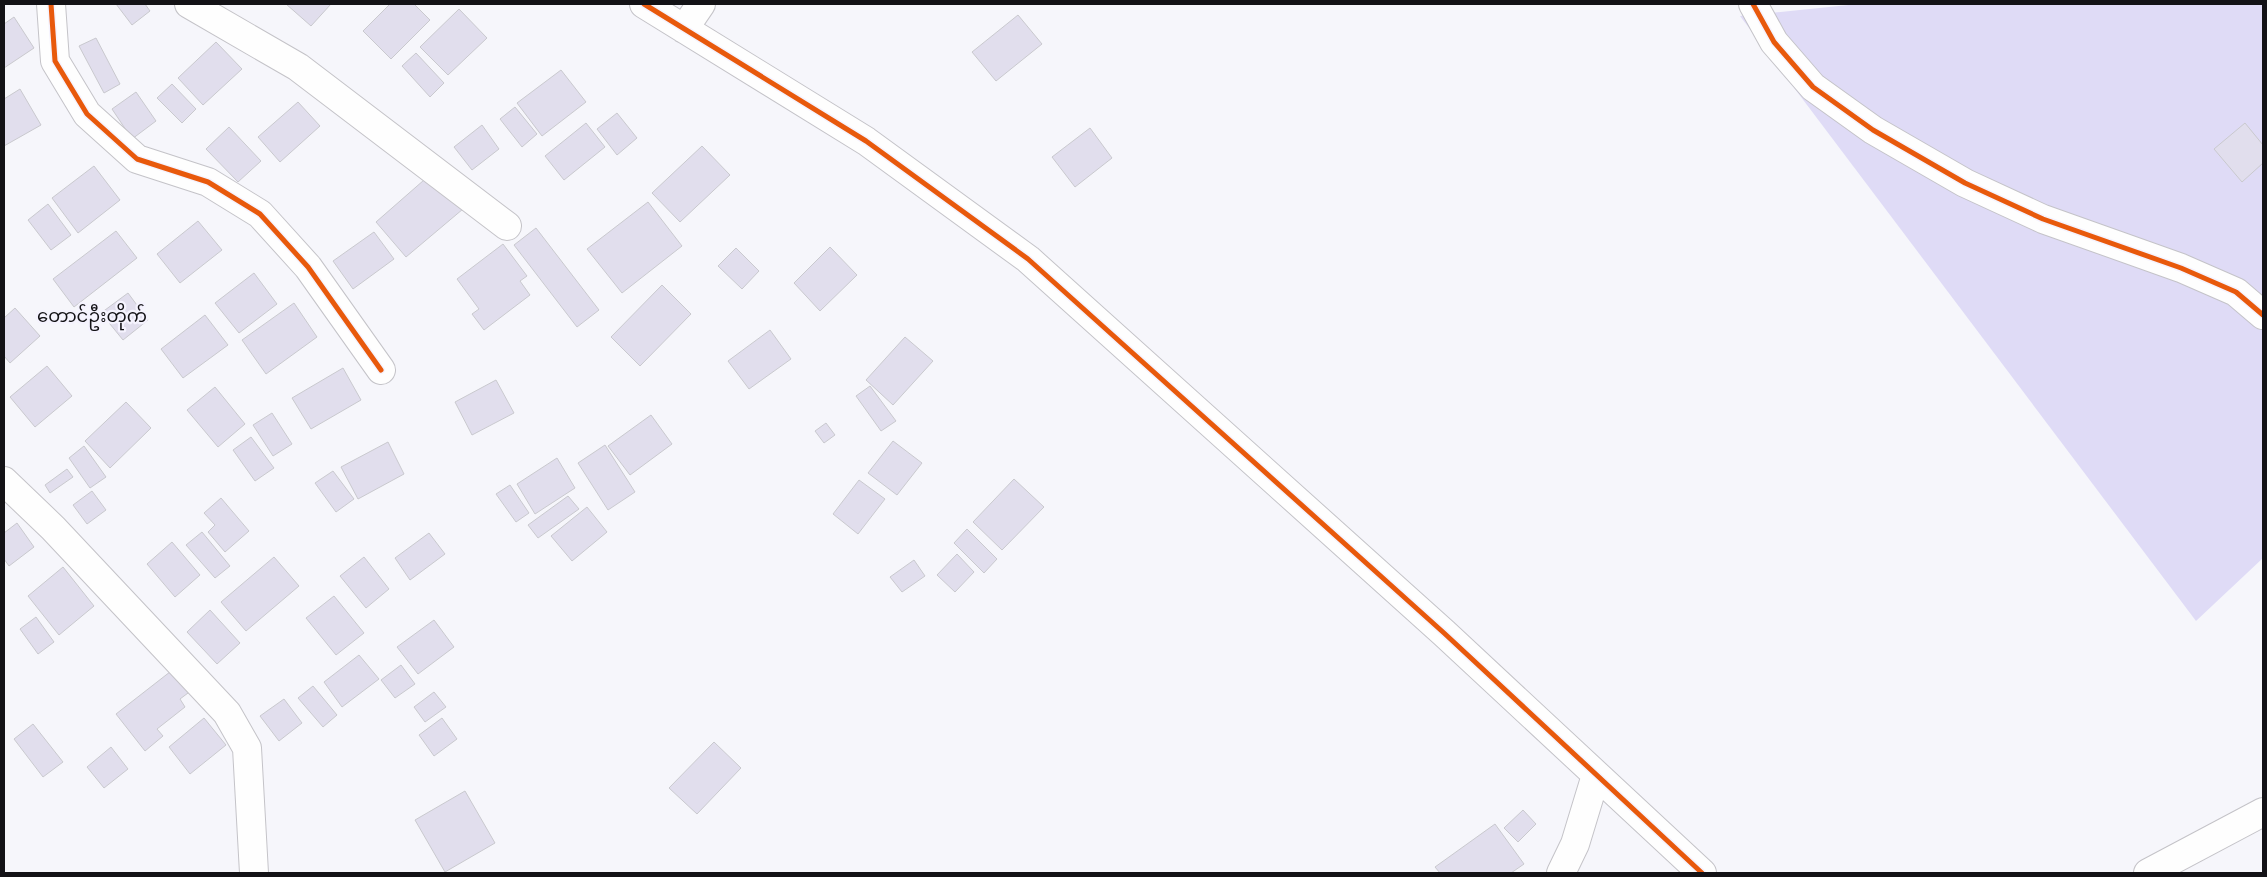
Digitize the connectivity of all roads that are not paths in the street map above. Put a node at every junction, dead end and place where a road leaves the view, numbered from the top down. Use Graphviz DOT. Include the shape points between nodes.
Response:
graph roads {
  1 [pos="51,4"];
  2 [pos="189,4"];
  3 [pos="644,4"];
  4 [pos="702,4"];
  5 [pos="1753,4"];
  6 [pos="684,29"];
  7 [pos="507,226"];
  8 [pos="2263,315"];
  9 [pos="381,370"];
  10 [pos="4,481"];
  11 [pos="1596,775"];
  12 [pos="2263,812"];
  13 [pos="254,873"];
  14 [pos="1561,873"];
  15 [pos="1702,873"];
  16 [pos="2148,873"];
  1 -- 9 [label="street" via="55,61 87,114 137,159 208,182 260,214 308,267"];
  2 -- 7 [label="street" via="306,73"];
  3 -- 6 [label="street"];
  4 -- 6 [label="street"];
  5 -- 8 [label="street" via="1774,42 1814,87 1873,130 1965,183 2043,219 2181,268 2236,292"];
  6 -- 11 [label="street" via="866,140 1028,259 1444,633"];
  10 -- 13 [label="street" via="53,528 226,713 247,748"];
  11 -- 14 [label="street" via="1575,844"];
  11 -- 15 [label="street"];
  12 -- 16 [label="street"];
}
